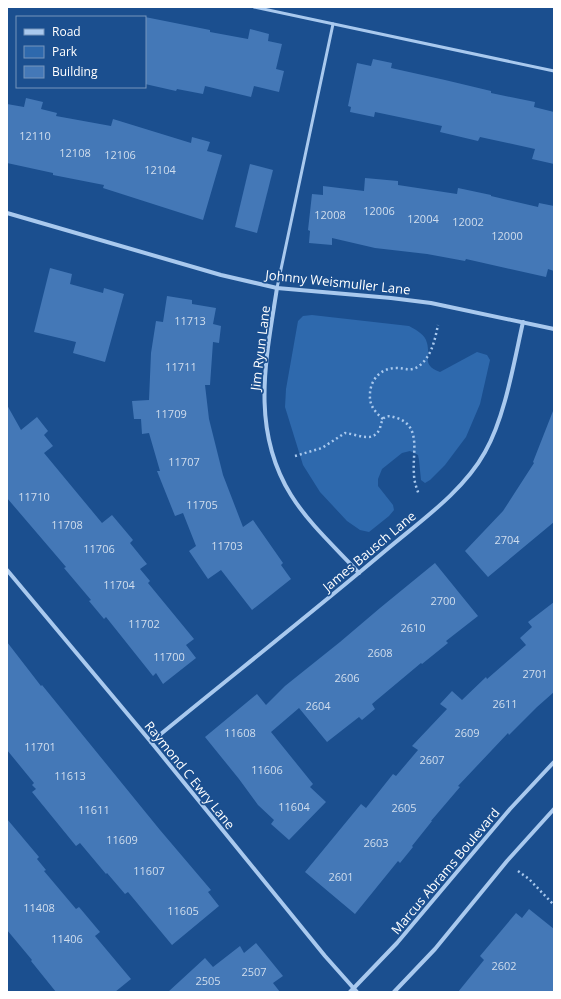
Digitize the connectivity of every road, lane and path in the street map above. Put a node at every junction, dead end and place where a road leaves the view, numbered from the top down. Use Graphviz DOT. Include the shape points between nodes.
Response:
graph roads {
  1 [pos="254,7"];
  2 [pos="333,24"];
  3 [pos="554,71"];
  4 [pos="7,213"];
  5 [pos="277,288"];
  6 [pos="523,322"];
  7 [pos="438,325"];
  8 [pos="554,329"];
  9 [pos="383,419"];
  10 [pos="295,456"];
  11 [pos="419,495"];
  12 [pos="7,570"];
  13 [pos="360,573"];
  14 [pos="151,742"];
  15 [pos="554,762"];
  16 [pos="554,809"];
  17 [pos="518,871"];
  18 [pos="554,905"];
  19 [pos="354,991"];
  20 [pos="394,992"];
  1 -- 2 [label="lane"];
  2 -- 3 [label="lane"];
  2 -- 5 [label="lane"];
  4 -- 5 [label="street, Johnny Weismuller Lane" via="214,274"];
  5 -- 6 [label="street, Johnny Weismuller Lane" via="431,303"];
  5 -- 13 [label="street, Jim Ryun Lane" via="268,343 264,404 276,464 291,495 312,522"];
  6 -- 8 [label="street, Johnny Weismuller Lane"];
  6 -- 13 [label="street, James Bausch Lane" via="503,406 486,451 474,470 460,486"];
  7 -- 9 [label="path" via="429,355 417,368 395,368 378,373 370,389 370,398 371,406"];
  9 -- 10 [label="path" via="378,433 373,436 345,433 322,448"];
  9 -- 11 [label="path" via="387,416 402,420 412,429 414,474"];
  12 -- 14 [label="street, Raymond C Ewry Lane"];
  13 -- 14 [label="street, James Bausch Lane"];
  14 -- 19 [label="street, Raymond C Ewry Lane"];
  15 -- 19 [label="street, Marcus Abrams Boulevard" via="510,808"];
  16 -- 20 [label="street" via="435,949"];
  17 -- 18 [label="path"];
}
